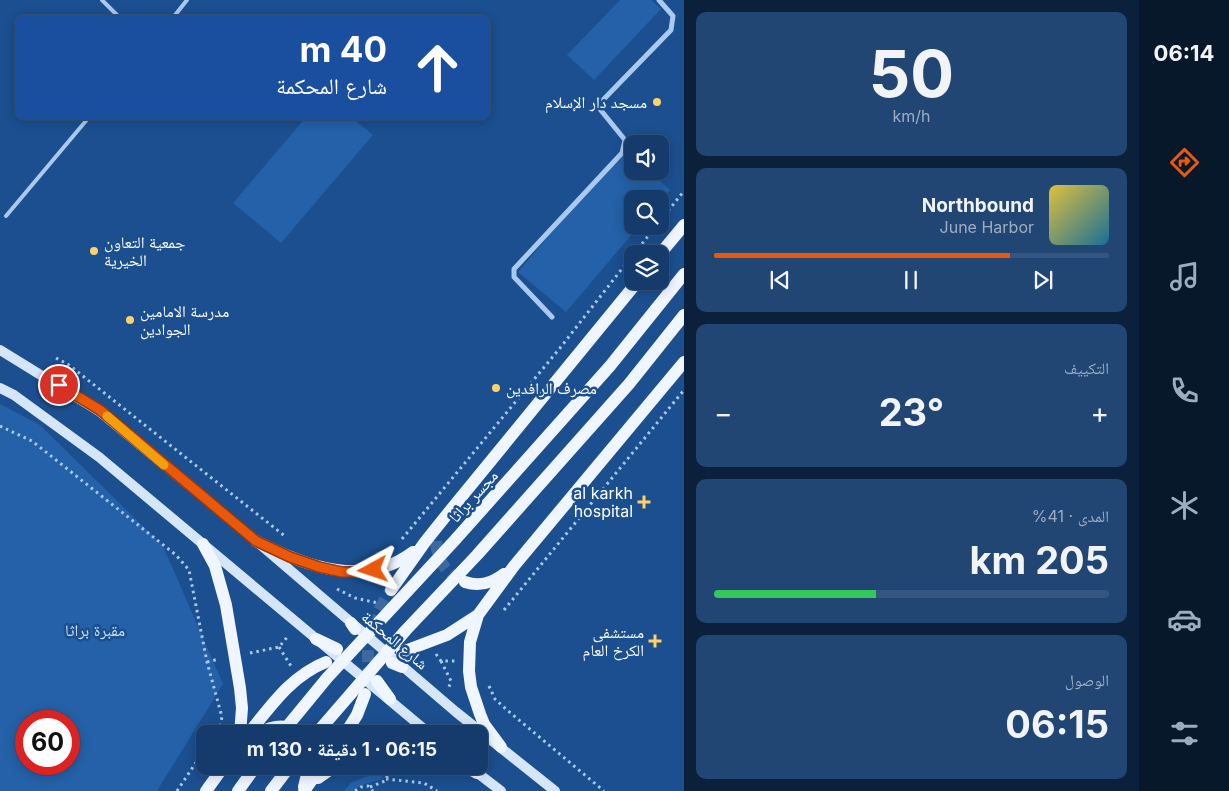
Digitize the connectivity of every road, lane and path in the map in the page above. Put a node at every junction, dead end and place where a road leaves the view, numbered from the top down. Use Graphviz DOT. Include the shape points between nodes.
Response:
graph roads {
  1 [pos="102,0"];
  2 [pos="187,0"];
  3 [pos="659,0"];
  4 [pos="117,15"];
  5 [pos="175,15"];
  6 [pos="87,120"];
  7 [pos="684,191"];
  8 [pos="669,210"];
  9 [pos="6,216"];
  10 [pos="684,225"];
  11 [pos="649,235"];
  12 [pos="641,245"];
  13 [pos="667,245"];
  14 [pos="624,267"];
  15 [pos="684,274"];
  16 [pos="631,290"];
  17 [pos="684,315"];
  18 [pos="552,317"];
  19 [pos="0,350"];
  20 [pos="56,358"];
  21 [pos="684,362"];
  22 [pos="0,388"];
  23 [pos="684,390"];
  24 [pos="0,426"];
  25 [pos="256,541"];
  26 [pos="293,541"];
  27 [pos="430,541"];
  28 [pos="399,543"];
  29 [pos="203,544"];
  30 [pos="514,566"];
  31 [pos="465,582"];
  32 [pos="334,587"];
  33 [pos="390,590"];
  34 [pos="379,603"];
  35 [pos="502,612"];
  36 [pos="478,615"];
  37 [pos="288,636"];
  38 [pos="316,639"];
  39 [pos="279,648"];
  40 [pos="337,649"];
  41 [pos="434,650"];
  42 [pos="402,652"];
  43 [pos="243,655"];
  44 [pos="458,660"];
  45 [pos="441,661"];
  46 [pos="326,662"];
  47 [pos="293,669"];
  48 [pos="377,681"];
  49 [pos="488,684"];
  50 [pos="449,687"];
  51 [pos="365,694"];
  52 [pos="390,699"];
  53 [pos="220,725"];
  54 [pos="241,725"];
  55 [pos="255,725"];
  56 [pos="288,725"];
  57 [pos="324,725"];
  58 [pos="350,725"];
  59 [pos="420,725"];
  60 [pos="500,747"];
  61 [pos="196,762"];
  62 [pos="218,775"];
  63 [pos="250,775"];
  64 [pos="283,775"];
  65 [pos="307,775"];
  66 [pos="315,775"];
  67 [pos="323,775"];
  68 [pos="385,775"];
  69 [pos="480,775"];
  70 [pos="386,779"];
  71 [pos="370,787"];
  72 [pos="305,789"];
  73 [pos="177,791"];
  74 [pos="206,791"];
  75 [pos="238,791"];
  76 [pos="271,791"];
  77 [pos="355,791"];
  78 [pos="372,791"];
  79 [pos="437,791"];
  80 [pos="501,791"];
  81 [pos="555,791"];
  82 [pos="604,791"];
  1 -- 4 [label="lane"];
  2 -- 5 [label="lane"];
  3 -- 18 [label="street" via="673,16 671,30 601,102 599,108 626,140 622,153 514,268 514,277"];
  6 -- 9 [label="lane"];
  7 -- 8 [label="path"];
  10 -- 13 [label="main road"];
  11 -- 12 [label="path"];
  14 -- 28 [label="path"];
  15 -- 56 [label="main road, مجسر براثا, bridge" via="610,366 327,678"];
  16 -- 27 [label="main road" via="448,512"];
  17 -- 57 [label="main road, bridge" via="628,384"];
  19 -- 25 [label="main road, شارع المحكمة" via="100,410"];
  20 -- 26 [label="path"];
  21 -- 30 [label="main road"];
  22 -- 29 [label="main road" via="100,457"];
  23 -- 35 [label="path"];
  24 -- 53 [label="path" via="32,441 176,555 189,570 207,662 222,717"];
  25 -- 27 [label="main road" via="319,567 362,572 385,568"];
  25 -- 60 [label="main road, شارع المحكمة" via="397,665"];
  27 -- 33 [label="main road"];
  29 -- 38 [label="main road"];
  29 -- 54 [label="main road" via="215,566 226,605 240,688"];
  30 -- 31 [label="main road" via="493,582"];
  30 -- 36 [label="main road"];
  32 -- 34 [label="path" via="355,598"];
  36 -- 42 [label="main road" via="447,635"];
  36 -- 60 [label="main road" via="470,651 471,686 484,724"];
  37 -- 39 [label="path"];
  38 -- 40 [label="main road"];
  38 -- 52 [label="main road"];
  39 -- 43 [label="path"];
  39 -- 47 [label="path"];
  41 -- 45 [label="path"];
  44 -- 45 [label="path"];
  45 -- 50 [label="path" via="451,682"];
  46 -- 55 [label="main road" via="296,679"];
  48 -- 52 [label="main road"];
  49 -- 82 [label="path" via="495,698 507,710"];
  51 -- 58 [label="main road"];
  52 -- 59 [label="main road"];
  60 -- 81 [label="main road, شارع المحكمة"];
  61 -- 73 [label="path"];
  62 -- 74 [label="main road"];
  63 -- 75 [label="main road"];
  64 -- 76 [label="main road"];
  65 -- 72 [label="main road"];
  66 -- 72 [label="main road"];
  67 -- 72 [label="main road"];
  68 -- 70 [label="path"];
  69 -- 80 [label="main road"];
  70 -- 71 [label="path"];
  70 -- 79 [label="path" via="424,783"];
  71 -- 77 [label="path"];
  71 -- 78 [label="path"];
}
